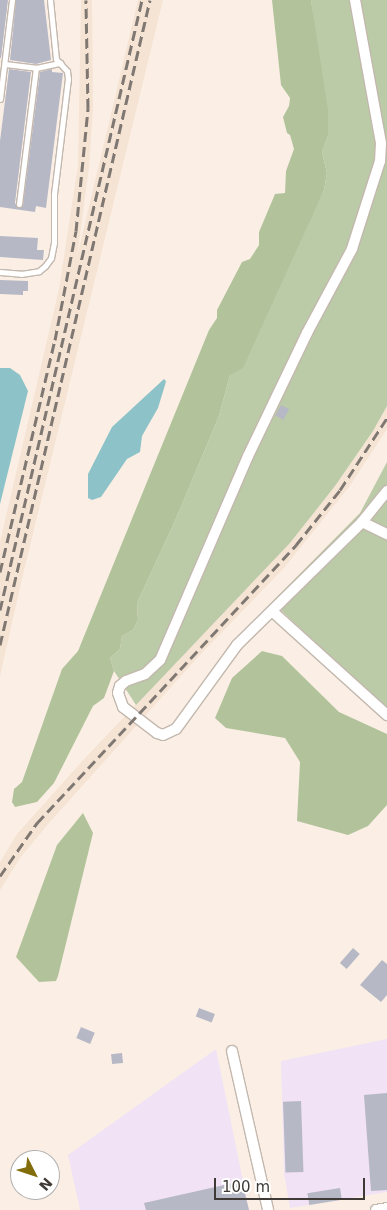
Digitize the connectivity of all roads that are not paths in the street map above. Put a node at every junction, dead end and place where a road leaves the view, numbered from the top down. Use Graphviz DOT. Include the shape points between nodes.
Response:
graph roads {
  1 [pos="12,0"];
  2 [pos="50,0"];
  3 [pos="355,0"];
  4 [pos="60,63"];
  5 [pos="5,64"];
  6 [pos="36,68"];
  7 [pos="0,99"];
  8 [pos="18,204"];
  9 [pos="0,272"];
  10 [pos="387,490"];
  11 [pos="362,522"];
  12 [pos="387,534"];
  13 [pos="273,612"];
  14 [pos="387,715"];
  15 [pos="232,1051"];
  16 [pos="387,1208"];
  17 [pos="268,1210"];
  18 [pos="376,1210"];
  1 -- 5 [label="lane"];
  2 -- 4 [label="lane" via="56,59"];
  3 -- 13 [label="street" via="381,143 380,160 352,249 248,456 160,660 146,674 120,686 118,693 124,706 157,733 176,730 237,645"];
  4 -- 6 [label="lane"];
  4 -- 9 [label="lane" via="68,79 54,194 51,258 33,273"];
  5 -- 6 [label="lane"];
  5 -- 7 [label="lane"];
  6 -- 8 [label="lane"];
  10 -- 11 [label="street"];
  11 -- 12 [label="street"];
  11 -- 13 [label="street"];
  13 -- 14 [label="street"];
  15 -- 17 [label="street"];
  16 -- 18 [label="street"];
}
